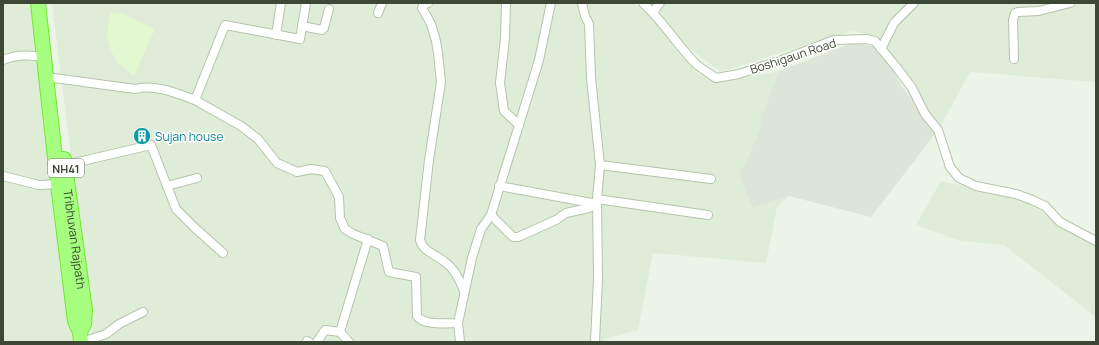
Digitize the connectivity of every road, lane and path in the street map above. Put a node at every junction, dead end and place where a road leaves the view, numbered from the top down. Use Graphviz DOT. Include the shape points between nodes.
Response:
graph roads {
  1 [pos="38,3"];
  2 [pos="46,3"];
  3 [pos="281,3"];
  4 [pos="306,3"];
  5 [pos="382,3"];
  6 [pos="428,3"];
  7 [pos="506,3"];
  8 [pos="551,3"];
  9 [pos="582,3"];
  10 [pos="643,3"];
  11 [pos="660,3"];
  12 [pos="914,3"];
  13 [pos="1070,3"];
  14 [pos="329,9"];
  15 [pos="653,12"];
  16 [pos="378,13"];
  17 [pos="302,26"];
  18 [pos="276,34"];
  19 [pos="881,49"];
  20 [pos="44,57"];
  21 [pos="1014,59"];
  22 [pos="3,60"];
  23 [pos="51,77"];
  24 [pos="194,100"];
  25 [pos="519,125"];
  26 [pos="65,165"];
  27 [pos="600,165"];
  28 [pos="3,176"];
  29 [pos="197,178"];
  30 [pos="711,179"];
  31 [pos="63,183"];
  32 [pos="167,186"];
  33 [pos="499,186"];
  34 [pos="597,202"];
  35 [pos="490,215"];
  36 [pos="708,215"];
  37 [pos="368,239"];
  38 [pos="1096,241"];
  39 [pos="223,253"];
  40 [pos="464,291"];
  41 [pos="143,312"];
  42 [pos="458,323"];
  43 [pos="340,332"];
  44 [pos="81,339"];
  45 [pos="317,342"];
  46 [pos="349,342"];
  47 [pos="460,342"];
  48 [pos="595,342"];
  1 -- 20 [label="highway, Tribhuvan Rajpath / NH41"];
  2 -- 23 [label="highway, Tribhuvan Rajpath / NH41"];
  3 -- 18 [label="street"];
  4 -- 17 [label="street"];
  5 -- 16 [label="street"];
  6 -- 40 [label="street" via="422,8 431,24 436,41 441,82 420,240 421,245 446,262 457,275"];
  7 -- 25 [label="street" via="500,83 504,111"];
  8 -- 25 [label="street" via="539,60"];
  9 -- 27 [label="street" via="588,24"];
  10 -- 15 [label="street, Boshigaun Road"];
  11 -- 15 [label="street"];
  12 -- 19 [label="street" via="894,23"];
  13 -- 21 [label="street" via="1039,11 1015,13"];
  14 -- 17 [label="street" via="322,30"];
  15 -- 19 [label="street, Boshigaun Road" via="696,64 716,78 739,74 834,40 867,39 875,41"];
  17 -- 18 [label="street" via="300,39"];
  18 -- 24 [label="street" via="225,25"];
  19 -- 38 [label="street, Boshigaun Road" via="912,88 925,114 938,130 950,167 959,178 976,186 1032,200 1045,206 1060,222"];
  20 -- 22 [label="street" via="12,56"];
  20 -- 23 [label="highway, Tribhuvan Rajpath / NH41"];
  23 -- 24 [label="street" via="135,89 144,86 167,90"];
  23 -- 26 [label="highway, Tribhuvan Rajpath / NH41"];
  23 -- 31 [label="highway, Tribhuvan Rajpath / NH41"];
  24 -- 37 [label="street" via="241,126 258,139 277,163 297,172 311,169 325,172 339,197 340,218 345,229"];
  25 -- 33 [label="street"];
  26 -- 31 [label="highway, Tribhuvan Rajpath / NH41"];
  26 -- 32 [label="street" via="151,145"];
  27 -- 30 [label="street"];
  27 -- 34 [label="street"];
  28 -- 31 [label="street" via="39,186"];
  29 -- 32 [label="street"];
  31 -- 44 [label="highway, Tribhuvan Rajpath / NH41" via="75,321"];
  32 -- 39 [label="street" via="176,209"];
  33 -- 34 [label="street"];
  33 -- 35 [label="street"];
  34 -- 35 [label="street" via="589,208 566,213 518,237 513,237"];
  34 -- 36 [label="street"];
  34 -- 48 [label="street" via="598,279"];
  35 -- 40 [label="street" via="472,258"];
  37 -- 42 [label="street" via="383,246 389,272 416,277 419,320 427,323"];
  37 -- 43 [label="street"];
  40 -- 42 [label="street"];
  41 -- 44 [label="street" via="106,334"];
  42 -- 47 [label="street"];
  43 -- 45 [label="street" via="325,330"];
  43 -- 46 [label="street"];
}
